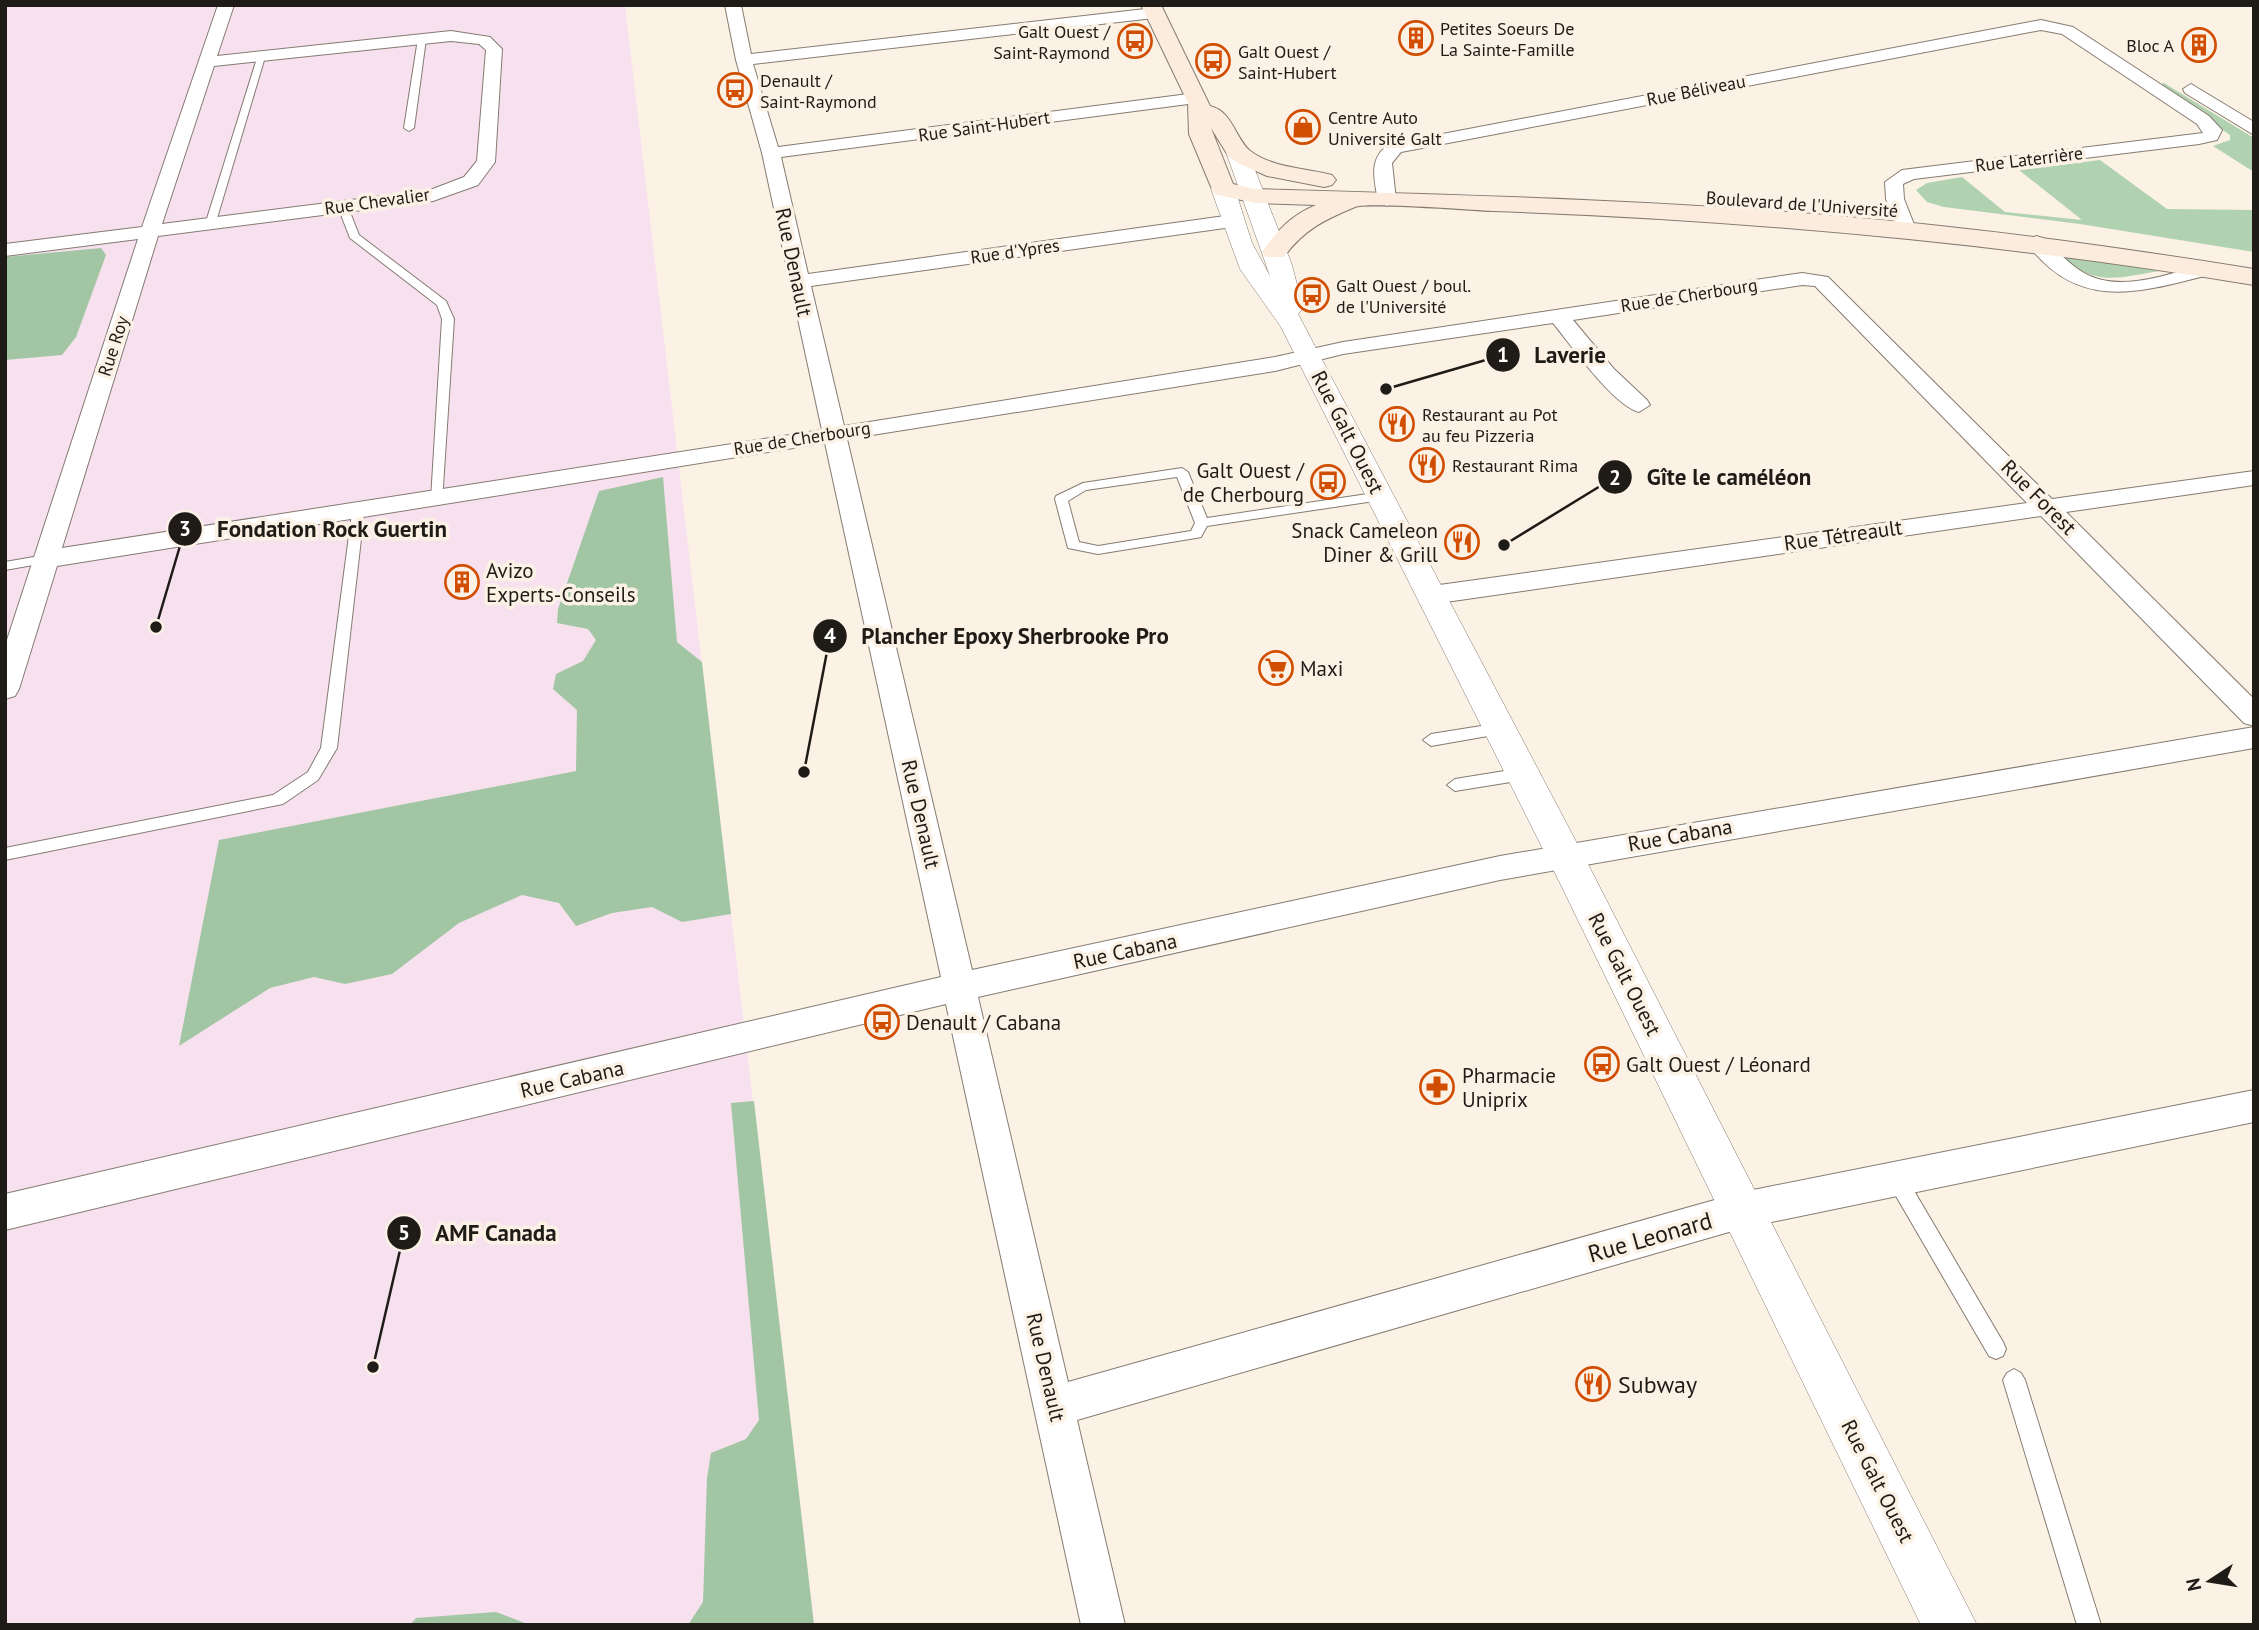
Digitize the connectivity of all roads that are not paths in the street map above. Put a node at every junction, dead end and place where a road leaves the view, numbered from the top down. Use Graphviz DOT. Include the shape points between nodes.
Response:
graph roads {
  1 [pos="226,5"];
  2 [pos="733,5"];
  3 [pos="1153,9"];
  4 [pos="422,39"];
  5 [pos="261,57"];
  6 [pos="744,60"];
  7 [pos="209,62"];
  8 [pos="2137,77"];
  9 [pos="1198,100"];
  10 [pos="410,128"];
  11 [pos="2254,130"];
  12 [pos="1237,152"];
  13 [pos="771,153"];
  14 [pos="1223,189"];
  15 [pos="1253,190"];
  16 [pos="1370,192"];
  17 [pos="343,207"];
  18 [pos="1902,219"];
  19 [pos="1232,221"];
  20 [pos="211,225"];
  21 [pos="150,232"];
  22 [pos="2036,242"];
  23 [pos="5,250"];
  24 [pos="1275,252"];
  25 [pos="2254,261"];
  26 [pos="2209,269"];
  27 [pos="2254,277"];
  28 [pos="1821,281"];
  29 [pos="797,282"];
  30 [pos="1558,315"];
  31 [pos="1294,326"];
  32 [pos="1309,356"];
  33 [pos="1639,405"];
  34 [pos="834,433"];
  35 [pos="2254,478"];
  36 [pos="1381,496"];
  37 [pos="437,499"];
  38 [pos="2048,506"];
  39 [pos="358,513"];
  40 [pos="1202,523"];
  41 [pos="45,559"];
  42 [pos="5,566"];
  43 [pos="1432,595"];
  44 [pos="5,689"];
  45 [pos="2254,716"];
  46 [pos="1500,729"];
  47 [pos="2254,737"];
  48 [pos="1432,740"];
  49 [pos="1523,774"];
  50 [pos="1455,785"];
  51 [pos="5,854"];
  52 [pos="1564,855"];
  53 [pos="960,987"];
  54 [pos="2254,1106"];
  55 [pos="1896,1178"];
  56 [pos="1743,1210"];
  57 [pos="5,1213"];
  58 [pos="1996,1349"];
  59 [pos="2014,1380"];
  60 [pos="1055,1406"];
  61 [pos="1103,1625"];
  62 [pos="1950,1625"];
  63 [pos="2089,1625"];
  1 -- 7 [label="street, Rue Roy"];
  2 -- 6 [label="street, Rue Denault"];
  3 -- 6 [label="street"];
  3 -- 9 [label="main road, Rue Galt Ouest"];
  4 -- 5 [label="street, Rue Chevalier"];
  4 -- 10 [label="lane"];
  4 -- 17 [label="street, Rue Chevalier" via="484,40 494,49 486,162 471,181 433,195"];
  5 -- 7 [label="street, Rue Chevalier"];
  5 -- 20 [label="lane"];
  6 -- 13 [label="street, Rue Denault"];
  7 -- 21 [label="street, Rue Roy"];
  8 -- 11 [label="street" via="2168,74"];
  8 -- 16 [label="street, Rue Béliveau" via="2067,30 2032,26 1396,148 1383,158"];
  8 -- 18 [label="street, Rue Laterrière" via="2206,122 2214,134 1909,174 1894,182"];
  9 -- 12 [label="main road" via="1227,131"];
  9 -- 13 [label="street, Rue Saint-Hubert"];
  9 -- 14 [label="main road, Rue Galt Ouest" via="1200,134"];
  12 -- 15 [label="street, Rue Galt Ouest"];
  12 -- 16 [label="main road" via="1275,171"];
  13 -- 29 [label="street, Rue Denault"];
  14 -- 15 [label="main road, Boulevard de l'Université"];
  14 -- 19 [label="street, Rue Galt Ouest"];
  15 -- 16 [label="main road, Boulevard de l'Université"];
  15 -- 24 [label="street, Rue Galt Ouest"];
  16 -- 18 [label="main road, Boulevard de l'Université"];
  16 -- 24 [label="main road" via="1308,216 1292,228"];
  17 -- 20 [label="street, Rue Chevalier"];
  17 -- 37 [label="lane" via="354,236 442,303 448,319"];
  18 -- 22 [label="main road, Boulevard de l'Université"];
  18 -- 25 [label="main road, Boulevard de l'Université" via="2090,234"];
  19 -- 29 [label="street, Rue d'Ypres"];
  19 -- 31 [label="street, Rue Galt Ouest" via="1252,270"];
  20 -- 21 [label="street, Rue Chevalier"];
  21 -- 23 [label="street, Rue Chevalier"];
  21 -- 41 [label="street, Rue Roy"];
  22 -- 26 [label="main road, Boulevard de l'Université"];
  22 -- 26 [label="street, Boulevard de l'Université" via="2070,272 2097,285 2128,286"];
  24 -- 31 [label="street, Rue Galt Ouest"];
  26 -- 27 [label="main road, Boulevard de l'Université"];
  28 -- 30 [label="street, Rue de Cherbourg" via="1802,279"];
  28 -- 38 [label="street, Rue Forest"];
  29 -- 34 [label="street, Rue Denault"];
  30 -- 32 [label="street, Rue de Cherbourg"];
  30 -- 33 [label="street" via="1606,374"];
  31 -- 32 [label="street, Rue Galt Ouest"];
  32 -- 34 [label="street, Rue de Cherbourg"];
  32 -- 36 [label="street, Rue Galt Ouest"];
  34 -- 37 [label="street, Rue de Cherbourg"];
  34 -- 53 [label="street, Rue Denault"];
  35 -- 38 [label="street, Rue Tétreault"];
  36 -- 40 [label="lane"];
  36 -- 43 [label="street, Rue Galt Ouest"];
  37 -- 39 [label="street, Rue de Cherbourg"];
  38 -- 43 [label="street, Rue Tétreault"];
  38 -- 45 [label="street, Rue Forest"];
  39 -- 41 [label="street, Rue de Cherbourg"];
  39 -- 51 [label="lane" via="328,748 313,776 277,800"];
  40 -- 40 [label="lane" via="1182,472 1083,486 1061,499 1073,545 1098,550 1196,534"];
  41 -- 42 [label="lane"];
  41 -- 44 [label="street, Rue Roy"];
  43 -- 46 [label="street, Rue Galt Ouest"];
  46 -- 48 [label="lane"];
  46 -- 49 [label="street, Rue Galt Ouest"];
  47 -- 52 [label="street, Rue Cabana"];
  49 -- 50 [label="lane"];
  49 -- 52 [label="street, Rue Galt Ouest"];
  52 -- 53 [label="street, Rue Cabana"];
  52 -- 56 [label="street, Rue Galt Ouest"];
  53 -- 57 [label="street, Rue Cabana"];
  53 -- 60 [label="street, Rue Denault"];
  54 -- 55 [label="street, Rue Leonard"];
  55 -- 56 [label="street, Rue Leonard"];
  55 -- 58 [label="lane"];
  56 -- 60 [label="street, Rue Leonard"];
  56 -- 62 [label="street, Rue Galt Ouest"];
  59 -- 63 [label="lane"];
  60 -- 61 [label="street, Rue Denault"];
}
